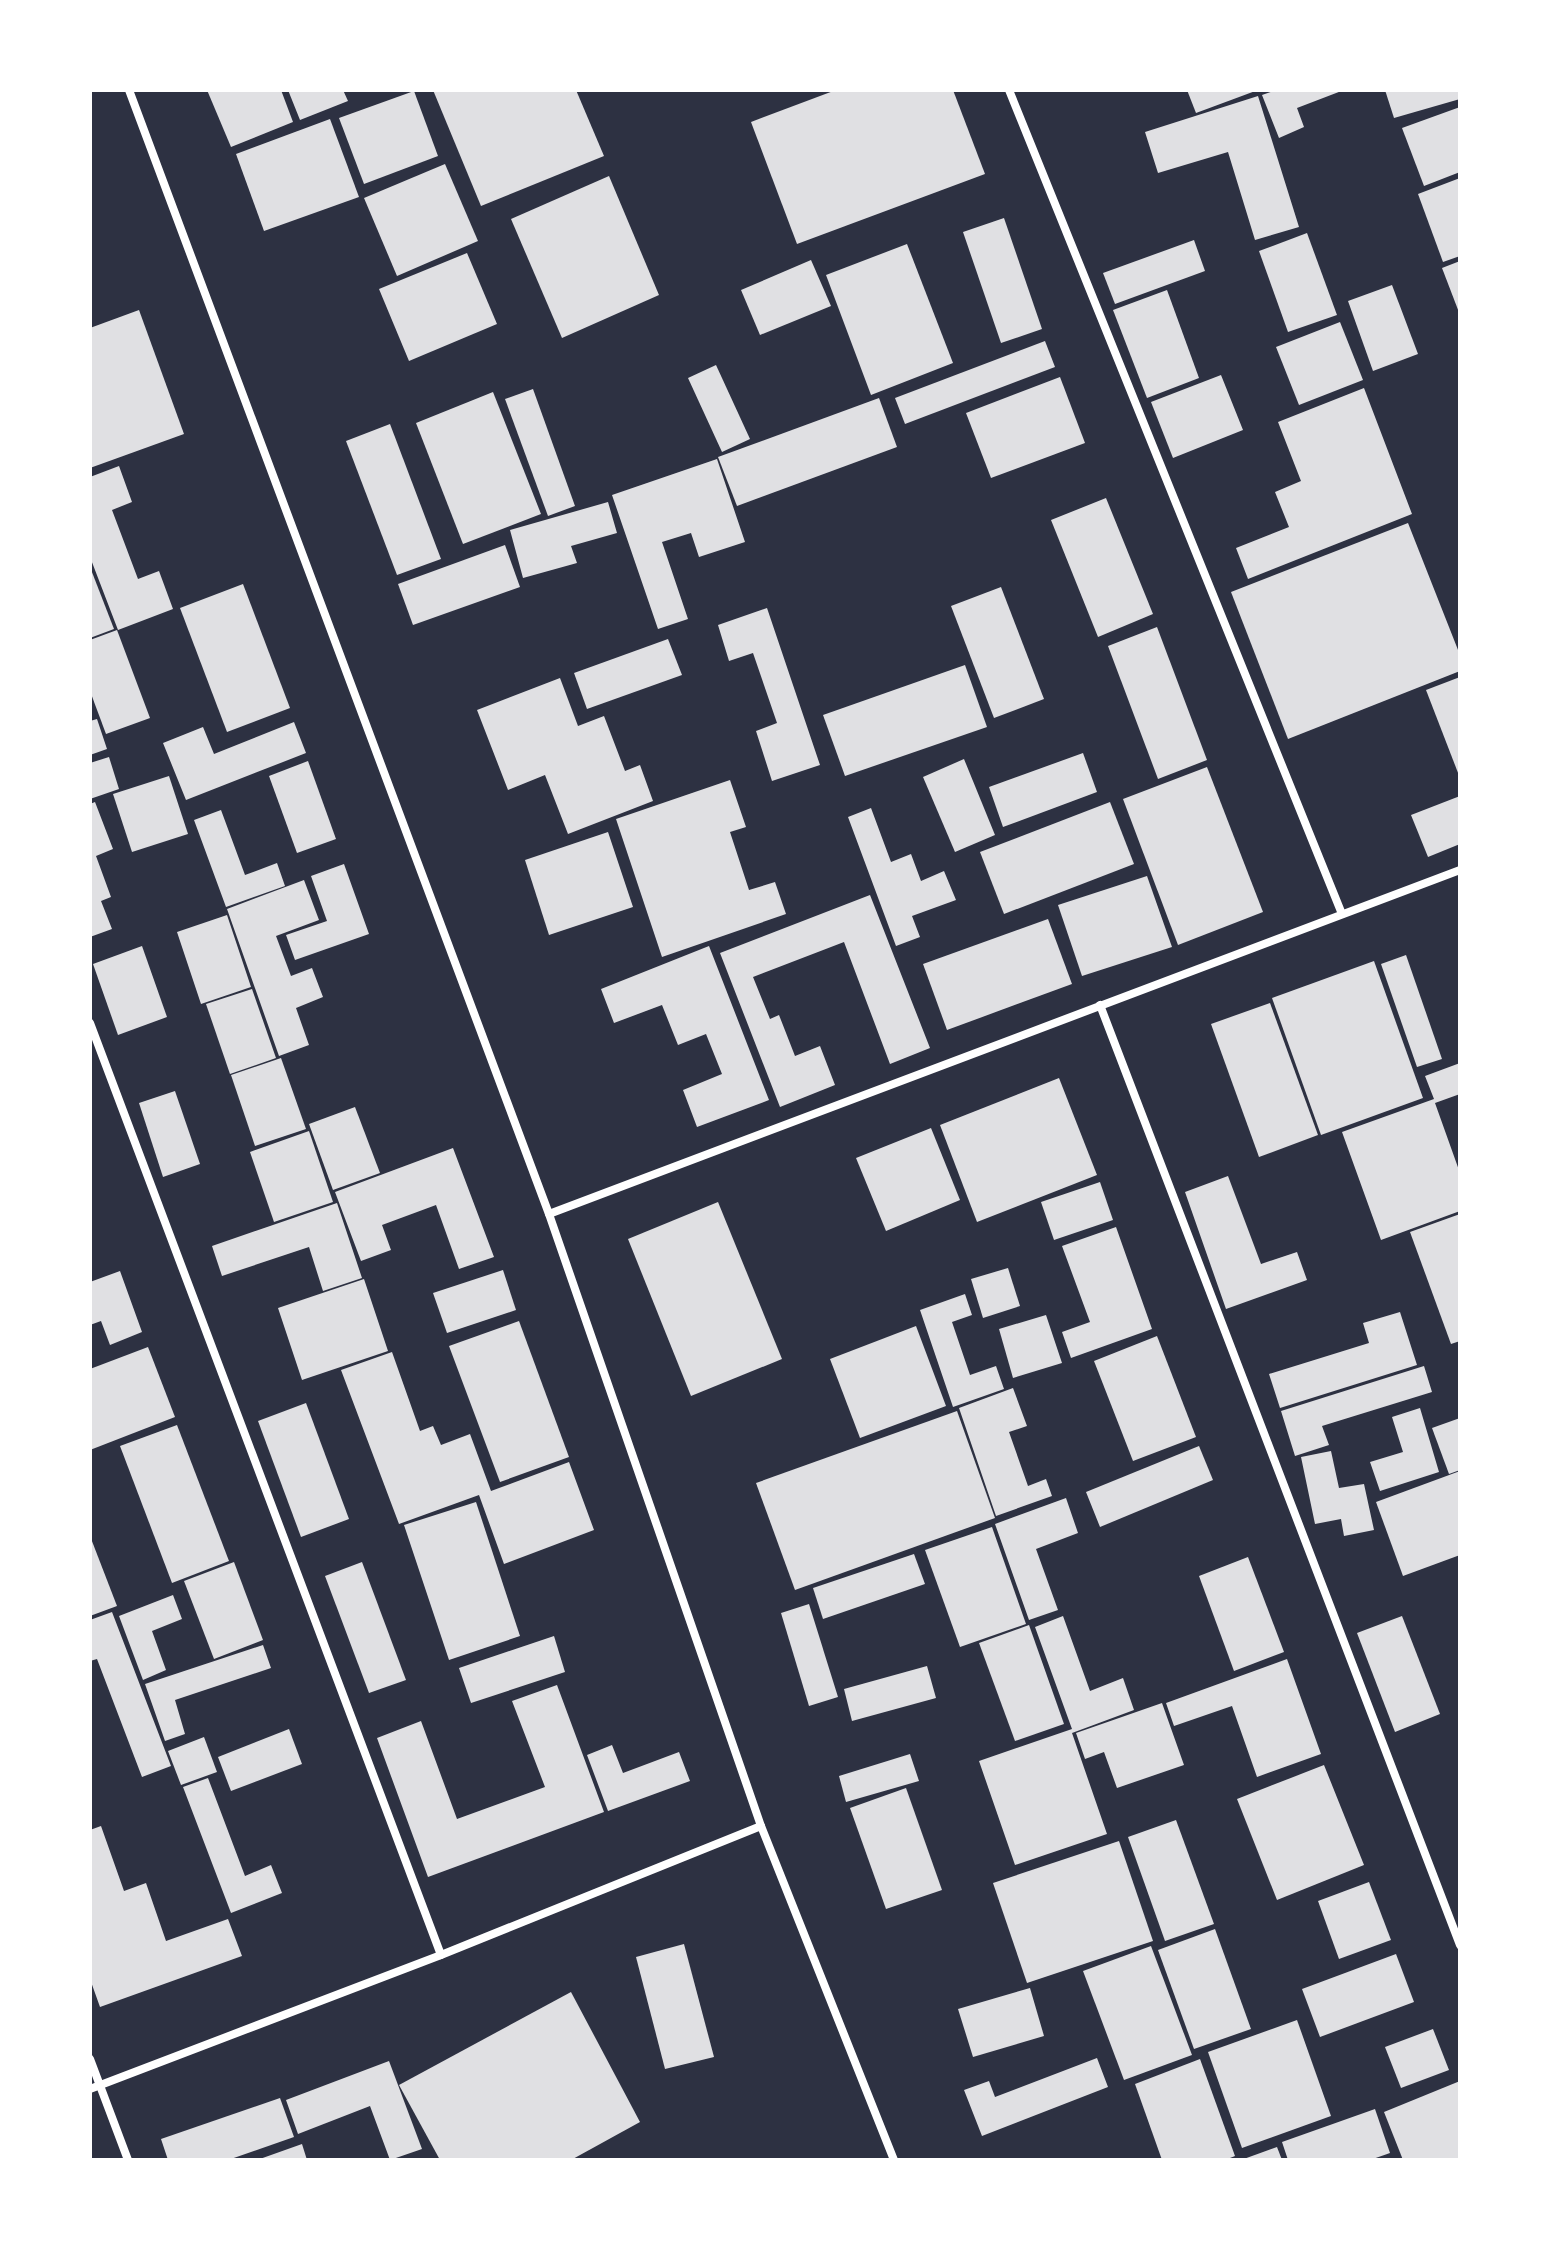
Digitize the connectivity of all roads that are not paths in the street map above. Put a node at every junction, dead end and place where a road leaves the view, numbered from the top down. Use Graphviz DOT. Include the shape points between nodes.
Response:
graph roads {
  1 [pos="129,90"];
  2 [pos="1009,90"];
  3 [pos="1460,870"];
  4 [pos="1342,914"];
  5 [pos="1100,1005"];
  6 [pos="90,1023"];
  7 [pos="549,1214"];
  8 [pos="761,1826"];
  9 [pos="1460,1945"];
  10 [pos="441,1955"];
  11 [pos="90,2059"];
  12 [pos="100,2085"];
  13 [pos="90,2089"];
  14 [pos="128,2160"];
  15 [pos="894,2160"];
  1 -- 7 [label="street"];
  2 -- 4 [label="street"];
  3 -- 4 [label="street"];
  4 -- 5 [label="street"];
  5 -- 7 [label="street"];
  5 -- 9 [label="street"];
  6 -- 10 [label="street"];
  7 -- 8 [label="street"];
  8 -- 10 [label="street"];
  8 -- 15 [label="street"];
  10 -- 12 [label="street"];
  11 -- 12 [label="street"];
  12 -- 13 [label="street"];
  12 -- 14 [label="street"];
}
